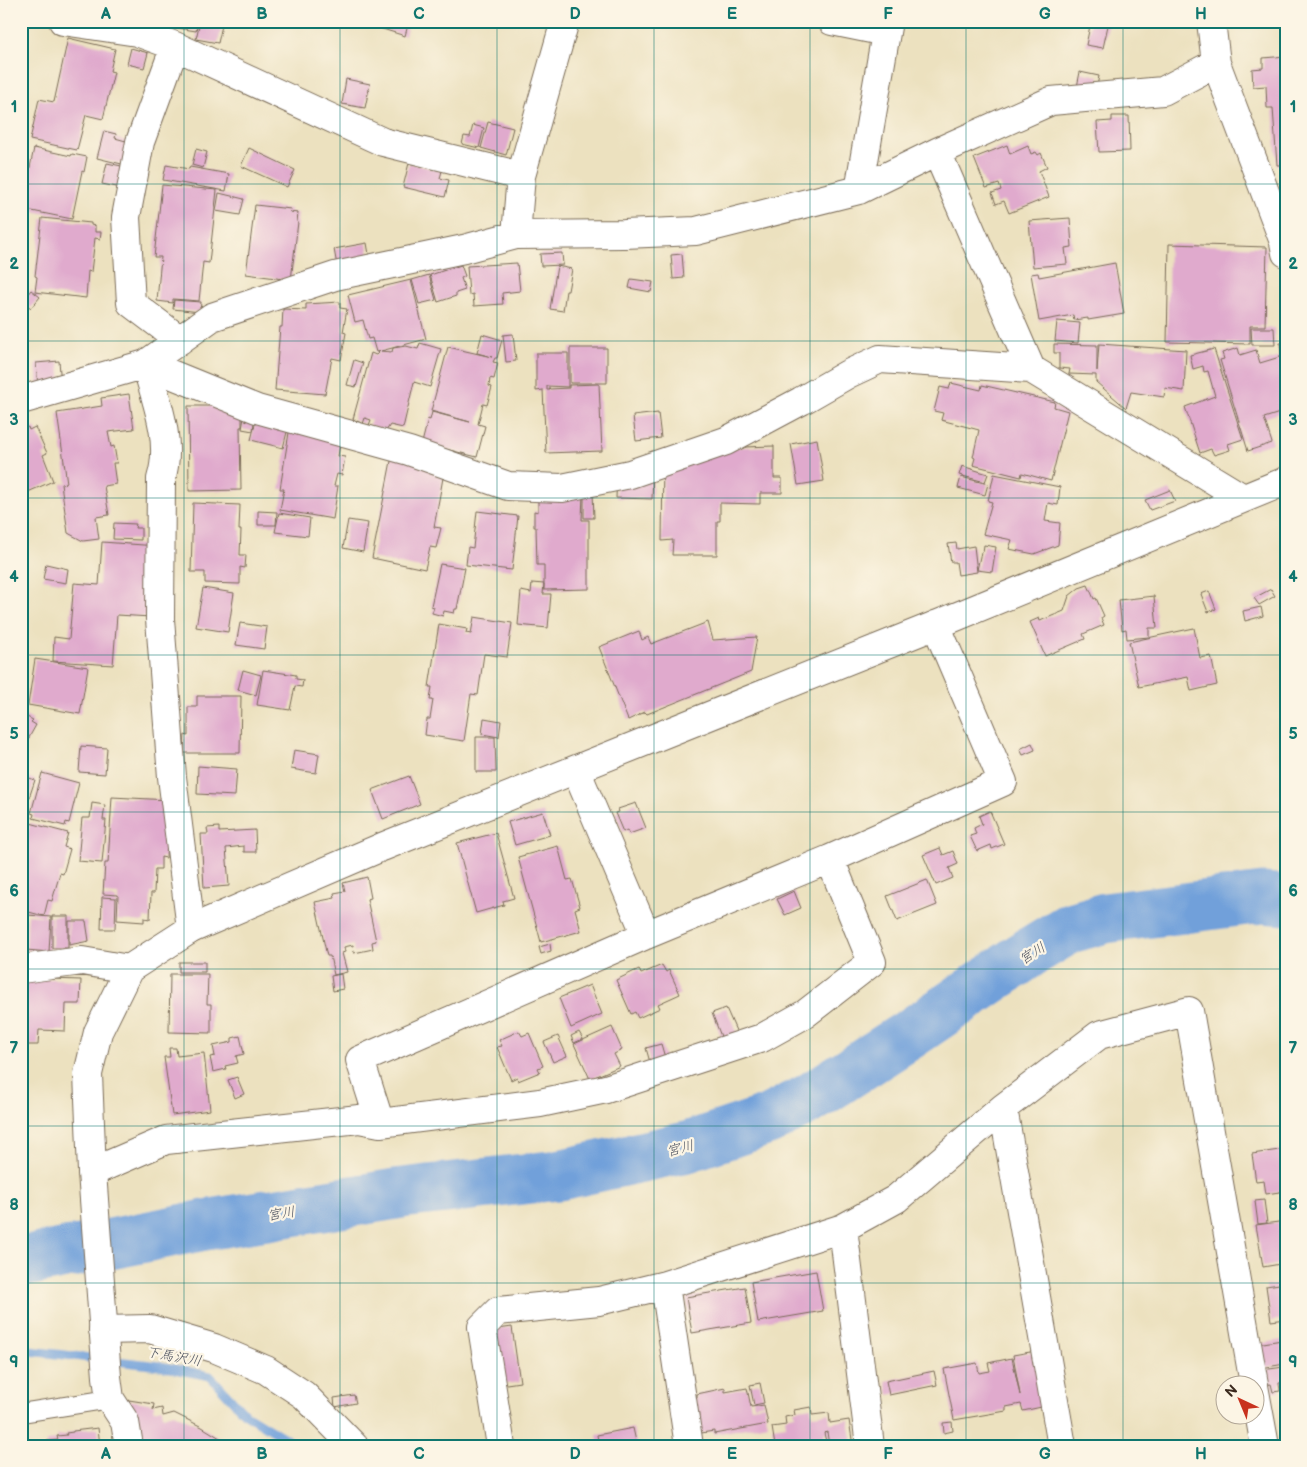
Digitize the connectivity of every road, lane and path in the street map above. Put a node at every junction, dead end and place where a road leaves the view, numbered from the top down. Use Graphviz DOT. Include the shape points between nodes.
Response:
graph roads {
  1 [pos="62,21"];
  2 [pos="565,21"];
  3 [pos="832,21"];
  4 [pos="1210,21"];
  5 [pos="887,27"];
  6 [pos="175,46"];
  7 [pos="1216,63"];
  8 [pos="937,152"];
  9 [pos="521,176"];
  10 [pos="859,190"];
  11 [pos="516,235"];
  12 [pos="1286,253"];
  13 [pos="180,340"];
  14 [pos="146,364"];
  15 [pos="1031,369"];
  16 [pos="21,400"];
  17 [pos="1286,481"];
  18 [pos="1243,498"];
  19 [pos="936,625"];
  20 [pos="576,770"];
  21 [pos="830,859"];
  22 [pos="191,929"];
  23 [pos="646,935"];
  24 [pos="21,969"];
  25 [pos="129,969"];
  26 [pos="1003,1108"];
  27 [pos="380,1123"];
  28 [pos="93,1182"];
  29 [pos="843,1228"];
  30 [pos="665,1285"];
  31 [pos="103,1330"];
  32 [pos="1252,1374"];
  33 [pos="108,1388"];
  34 [pos="21,1413"];
  35 [pos="1261,1424"];
  36 [pos="129,1446"];
  37 [pos="354,1446"];
  38 [pos="501,1446"];
  39 [pos="689,1446"];
  40 [pos="870,1446"];
  41 [pos="1062,1446"];
  42 [pos="1265,1446"];
  1 -- 6 [label="street" via="138,32"];
  2 -- 9 [label="street"];
  3 -- 5 [label="street"];
  4 -- 7 [label="street"];
  5 -- 10 [label="street"];
  6 -- 9 [label="street" via="384,142"];
  6 -- 13 [label="street" via="140,142 126,217 131,303"];
  7 -- 8 [label="street" via="1164,91 1051,101"];
  7 -- 12 [label="street"];
  8 -- 10 [label="street"];
  8 -- 15 [label="street"];
  9 -- 11 [label="street"];
  10 -- 11 [label="street" via="696,231"];
  11 -- 13 [label="street" via="336,276 212,317"];
  13 -- 14 [label="street"];
  14 -- 15 [label="street" via="258,409 409,450 508,486 562,488 630,474 726,441 880,359"];
  14 -- 16 [label="street"];
  14 -- 22 [label="street" via="165,434 165,468 161,479 160,619 172,777"];
  15 -- 18 [label="street"];
  17 -- 18 [label="street"];
  18 -- 19 [label="street"];
  19 -- 20 [label="street"];
  19 -- 21 [label="street" via="1003,782"];
  20 -- 22 [label="street" via="382,847"];
  20 -- 23 [label="street"];
  21 -- 23 [label="street"];
  21 -- 27 [label="street" via="872,962 804,1014 762,1038 606,1089 540,1103"];
  22 -- 25 [label="street"];
  23 -- 27 [label="street" via="360,1060"];
  24 -- 25 [label="street" via="82,961"];
  25 -- 28 [label="street" via="98,1032 88,1074"];
  26 -- 29 [label="street" via="896,1199"];
  26 -- 32 [label="street" via="1099,1035 1189,1011"];
  26 -- 41 [label="street"];
  27 -- 28 [label="street" via="359,1119 166,1140"];
  28 -- 31 [label="street"];
  29 -- 30 [label="street"];
  29 -- 40 [label="street"];
  30 -- 38 [label="street" via="599,1301 498,1312 482,1327"];
  30 -- 39 [label="street"];
  31 -- 33 [label="street"];
  31 -- 37 [label="street" via="150,1329 214,1348 266,1370 304,1395"];
  33 -- 34 [label="lane"];
  33 -- 36 [label="street" via="125,1422"];
  35 -- 42 [label="street"];
}
